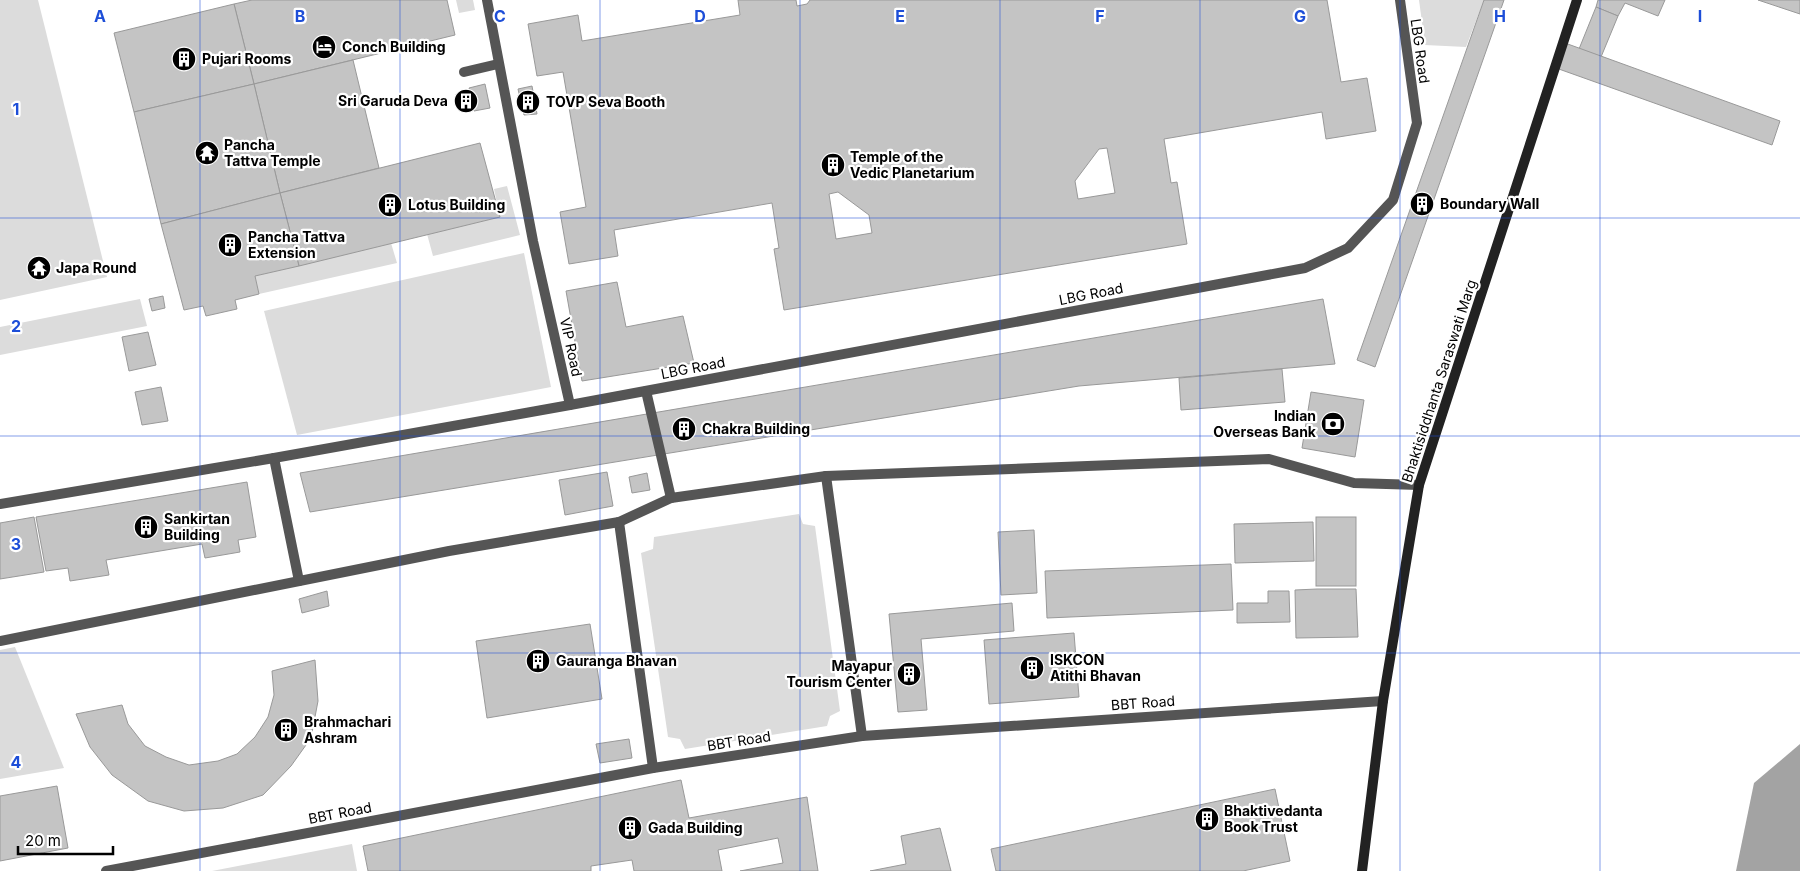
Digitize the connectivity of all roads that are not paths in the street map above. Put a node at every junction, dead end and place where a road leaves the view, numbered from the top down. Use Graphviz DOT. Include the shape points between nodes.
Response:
graph roads {
  1 [pos="487,0"];
  2 [pos="1400,0"];
  3 [pos="1577,0"];
  4 [pos="498,64"];
  5 [pos="464,72"];
  6 [pos="646,391"];
  7 [pos="570,405"];
  8 [pos="274,458"];
  9 [pos="826,476"];
  10 [pos="1419,485"];
  11 [pos="671,498"];
  12 [pos="0,504"];
  13 [pos="619,522"];
  14 [pos="298,581"];
  15 [pos="0,641"];
  16 [pos="1383,701"];
  17 [pos="862,736"];
  18 [pos="653,768"];
  19 [pos="106,871"];
  20 [pos="1362,871"];
  1 -- 4 [label="street, VIP Road"];
  2 -- 6 [label="street, LBG Road" via="1417,123 1394,200 1348,248 1305,268"];
  3 -- 10 [label="main road, Bhaktisiddhanta Saraswati Marg"];
  4 -- 5 [label="street"];
  4 -- 7 [label="street, VIP Road"];
  6 -- 7 [label="street, LBG Road"];
  6 -- 11 [label="street"];
  7 -- 8 [label="street"];
  8 -- 12 [label="street"];
  8 -- 14 [label="street"];
  9 -- 10 [label="street" via="1269,459 1354,483"];
  9 -- 11 [label="street"];
  9 -- 17 [label="street"];
  10 -- 16 [label="main road, Bhaktisiddhanta Saraswati Marg"];
  11 -- 13 [label="street"];
  13 -- 14 [label="street"];
  13 -- 18 [label="street"];
  14 -- 15 [label="street"];
  16 -- 17 [label="street, BBT Road"];
  16 -- 20 [label="main road, Bhaktisiddhanta Saraswati Marg"];
  17 -- 18 [label="street, BBT Road"];
  18 -- 19 [label="street, BBT Road"];
}
